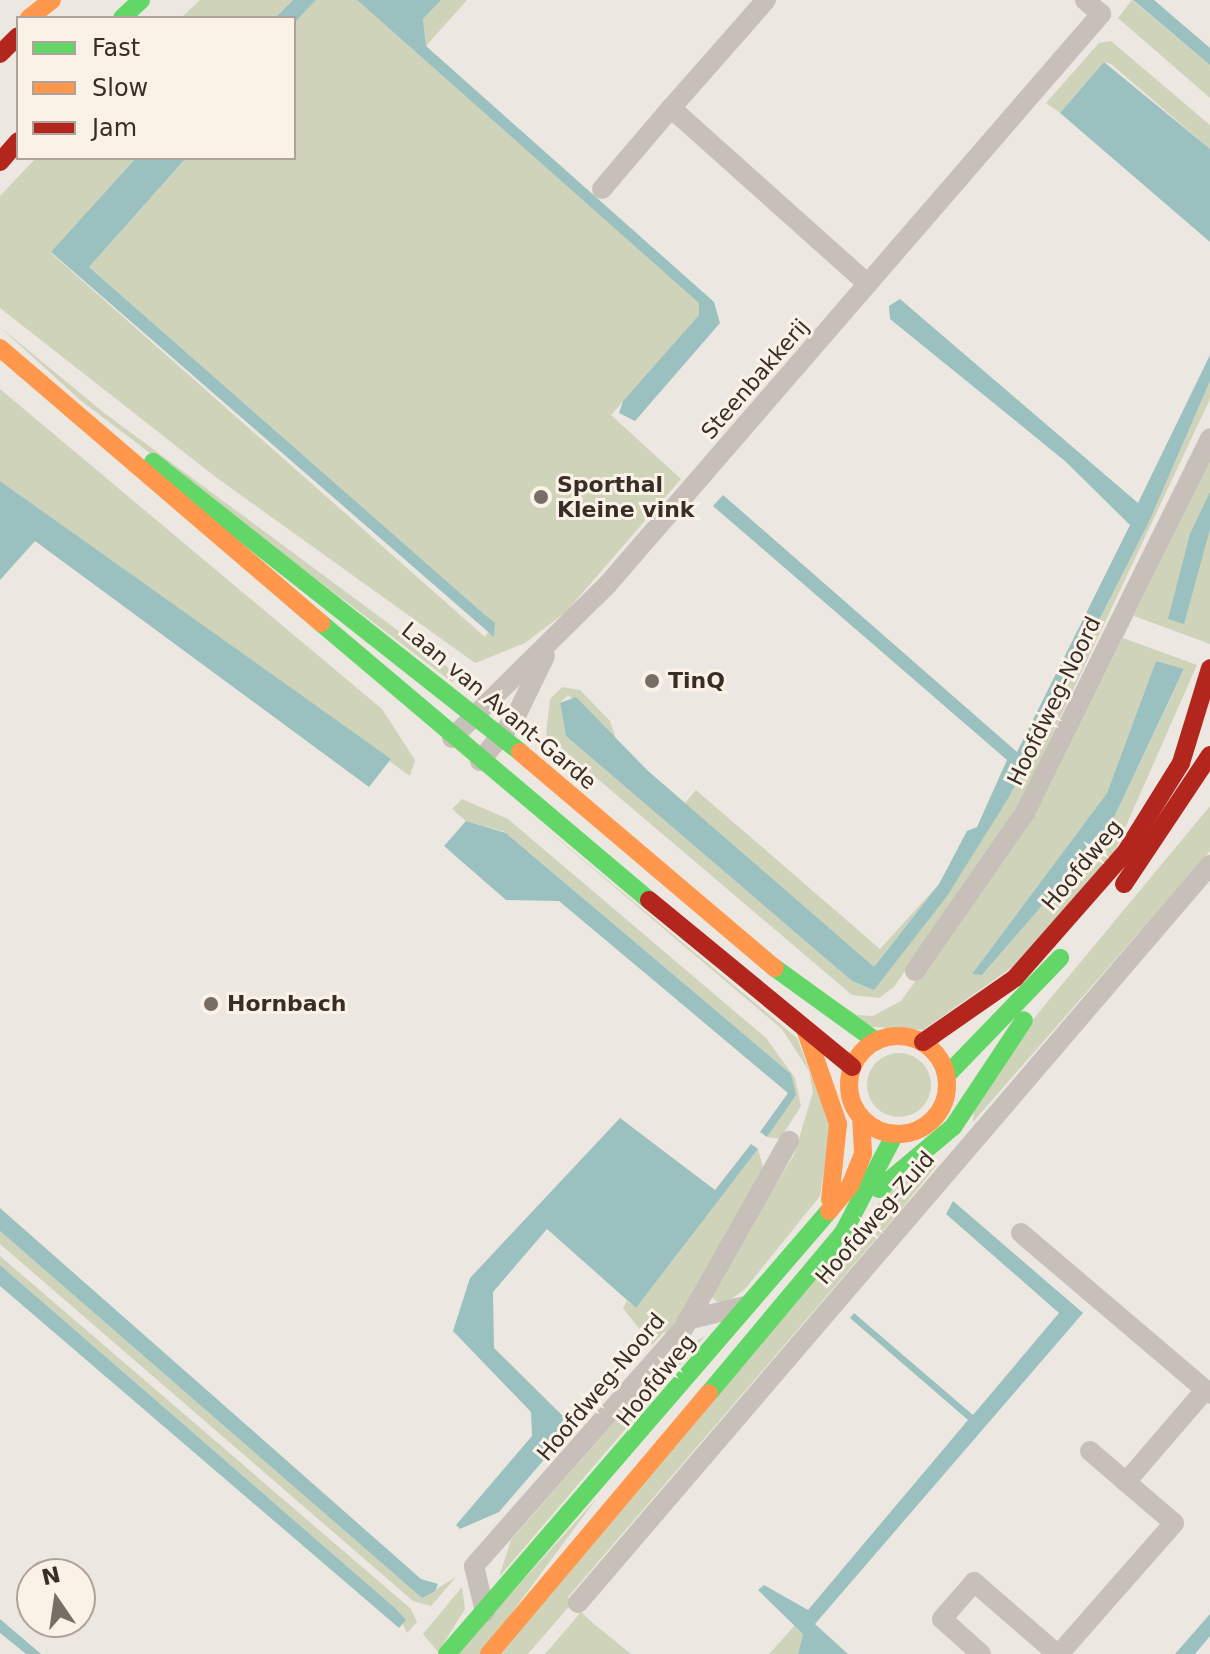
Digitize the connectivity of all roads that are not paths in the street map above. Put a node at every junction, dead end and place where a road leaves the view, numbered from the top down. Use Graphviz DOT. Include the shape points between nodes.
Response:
graph roads {
  1 [pos="53,0"];
  2 [pos="141,0"];
  3 [pos="766,0"];
  4 [pos="1085,0"];
  5 [pos="32,16"];
  6 [pos="38,16"];
  7 [pos="124,16"];
  8 [pos="16,29"];
  9 [pos="16,38"];
  10 [pos="0,42"];
  11 [pos="0,54"];
  12 [pos="671,108"];
  13 [pos="16,124"];
  14 [pos="0,140"];
  15 [pos="16,143"];
  16 [pos="0,162"];
  17 [pos="602,189"];
  18 [pos="868,284"];
  19 [pos="0,348"];
  20 [pos="83,418"];
  21 [pos="1210,438"];
  22 [pos="549,648"];
  23 [pos="1210,668"];
  24 [pos="475,714"];
  25 [pos="500,736"];
  26 [pos="452,738"];
  27 [pos="1210,755"];
  28 [pos="480,761"];
  29 [pos="1210,865"];
  30 [pos="1053,966"];
  31 [pos="915,971"];
  32 [pos="805,1028"];
  33 [pos="876,1041"];
  34 [pos="923,1042"];
  35 [pos="852,1067"];
  36 [pos="947,1075"];
  37 [pos="861,1118"];
  38 [pos="895,1134"];
  39 [pos="789,1141"];
  40 [pos="825,1212"];
  41 [pos="843,1233"];
  42 [pos="1021,1233"];
  43 [pos="748,1304"];
  44 [pos="687,1320"];
  45 [pos="1207,1392"];
  46 [pos="1090,1451"];
  47 [pos="1126,1482"];
  48 [pos="578,1603"];
  49 [pos="485,1612"];
  50 [pos="447,1654"];
  51 [pos="489,1654"];
  52 [pos="981,1654"];
  53 [pos="1058,1654"];
  1 -- 5 [label="main road"];
  1 -- 6 [label="main road"];
  2 -- 7 [label="main road"];
  3 -- 12 [label="street"];
  4 -- 18 [label="street, Steenbakkerij" via="1101,14"];
  8 -- 10 [label="main road"];
  9 -- 11 [label="main road"];
  12 -- 17 [label="street"];
  12 -- 18 [label="street"];
  13 -- 14 [label="main road"];
  15 -- 16 [label="main road"];
  18 -- 22 [label="street, Steenbakkerij"];
  19 -- 20 [label="main road, Laan van Avant-Garde"];
  20 -- 24 [label="main road, Laan van Avant-Garde" via="260,542"];
  20 -- 26 [label="main road, Laan van Avant-Garde" via="267,581 390,676"];
  21 -- 31 [label="street, Hoofdweg-Noord" via="1025,813"];
  22 -- 24 [label="street, Steenbakkerij"];
  22 -- 25 [label="street, Steenbakkerij"];
  23 -- 34 [label="main road, Hoofdweg" via="1181,763 1125,853 1015,978"];
  24 -- 25 [label="main road, Laan van Avant-Garde"];
  24 -- 26 [label="street, Steenbakkerij"];
  25 -- 28 [label="street, Steenbakkerij"];
  25 -- 33 [label="main road, Laan van Avant-Garde" via="773,967"];
  26 -- 28 [label="main road, Laan van Avant-Garde"];
  27 -- 30 [label="main road, Hoofdweg" via="1148,855"];
  28 -- 32 [label="main road, Laan van Avant-Garde"];
  29 -- 48 [label="street, Hoofdweg-Zuid"];
  30 -- 36 [label="main road, Hoofdweg"];
  30 -- 41 [label="main road" via="1050,986 953,1127 899,1165"];
  32 -- 35 [label="main road, Laan van Avant-Garde"];
  32 -- 40 [label="main road" via="838,1124 838,1172"];
  33 -- 34 [label="main road" via="900,1035"];
  33 -- 35 [label="main road"];
  34 -- 36 [label="main road"];
  35 -- 37 [label="main road" via="850,1094"];
  36 -- 38 [label="main road" via="946,1098 934,1119"];
  37 -- 38 [label="main road"];
  37 -- 40 [label="main road, Hoofdweg" via="858,1170"];
  38 -- 41 [label="main road, Hoofdweg"];
  39 -- 44 [label="street, Hoofdweg-Noord"];
  40 -- 43 [label="main road, Hoofdweg"];
  41 -- 51 [label="main road, Hoofdweg"];
  42 -- 45 [label="street"];
  43 -- 44 [label="street"];
  43 -- 49 [label="main road, Hoofdweg"];
  44 -- 49 [label="street, Hoofdweg-Noord" via="560,1477 474,1566"];
  45 -- 47 [label="street"];
  46 -- 47 [label="street"];
  47 -- 53 [label="street" via="1174,1523"];
  49 -- 50 [label="main road, Hoofdweg"];
  52 -- 53 [label="street" via="942,1619 974,1582"];
}
